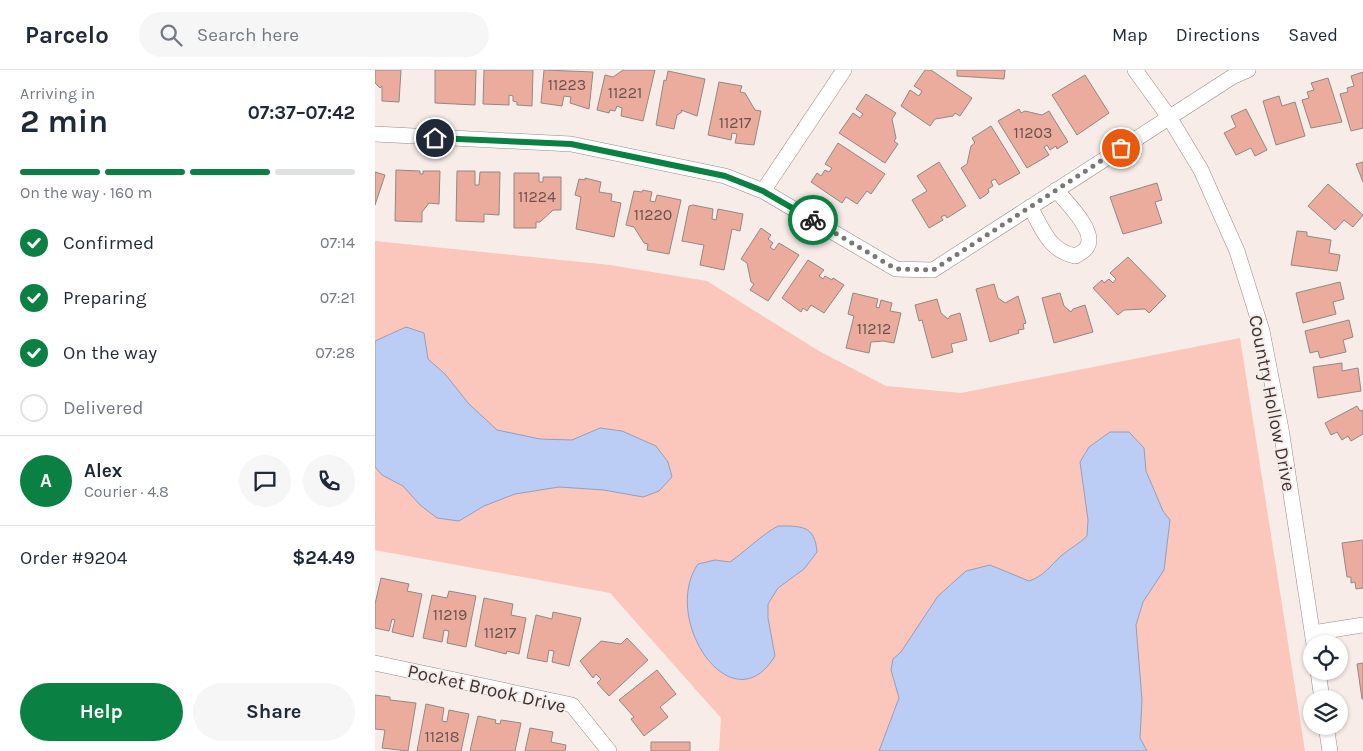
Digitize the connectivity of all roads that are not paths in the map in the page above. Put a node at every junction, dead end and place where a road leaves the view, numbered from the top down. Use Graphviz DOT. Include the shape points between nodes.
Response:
graph roads {
  1 [pos="844,70"];
  2 [pos="1135,70"];
  3 [pos="1248,70"];
  4 [pos="1169,117"];
  5 [pos="375,134"];
  6 [pos="1056,190"];
  7 [pos="763,191"];
  8 [pos="1030,207"];
  9 [pos="1363,625"];
  10 [pos="1313,635"];
  11 [pos="1325,635"];
  12 [pos="375,663"];
  13 [pos="1327,735"];
  14 [pos="609,751"];
  15 [pos="1330,751"];
  1 -- 7 [label="street"];
  2 -- 4 [label="street, Country Hollow Drive"];
  3 -- 4 [label="street"];
  4 -- 6 [label="street"];
  4 -- 10 [label="street, Country Hollow Drive" via="1201,170 1237,250 1262,331 1281,429"];
  5 -- 7 [label="street" via="571,144 725,176"];
  6 -- 8 [label="street"];
  6 -- 8 [label="street" via="1084,224 1090,238 1087,248 1075,256 1060,253 1053,246"];
  7 -- 8 [label="street" via="896,269 933,270"];
  9 -- 11 [label="street"];
  12 -- 14 [label="street, Pocket Brook Drive" via="572,705"];
  13 -- 15 [label="street"];
}
